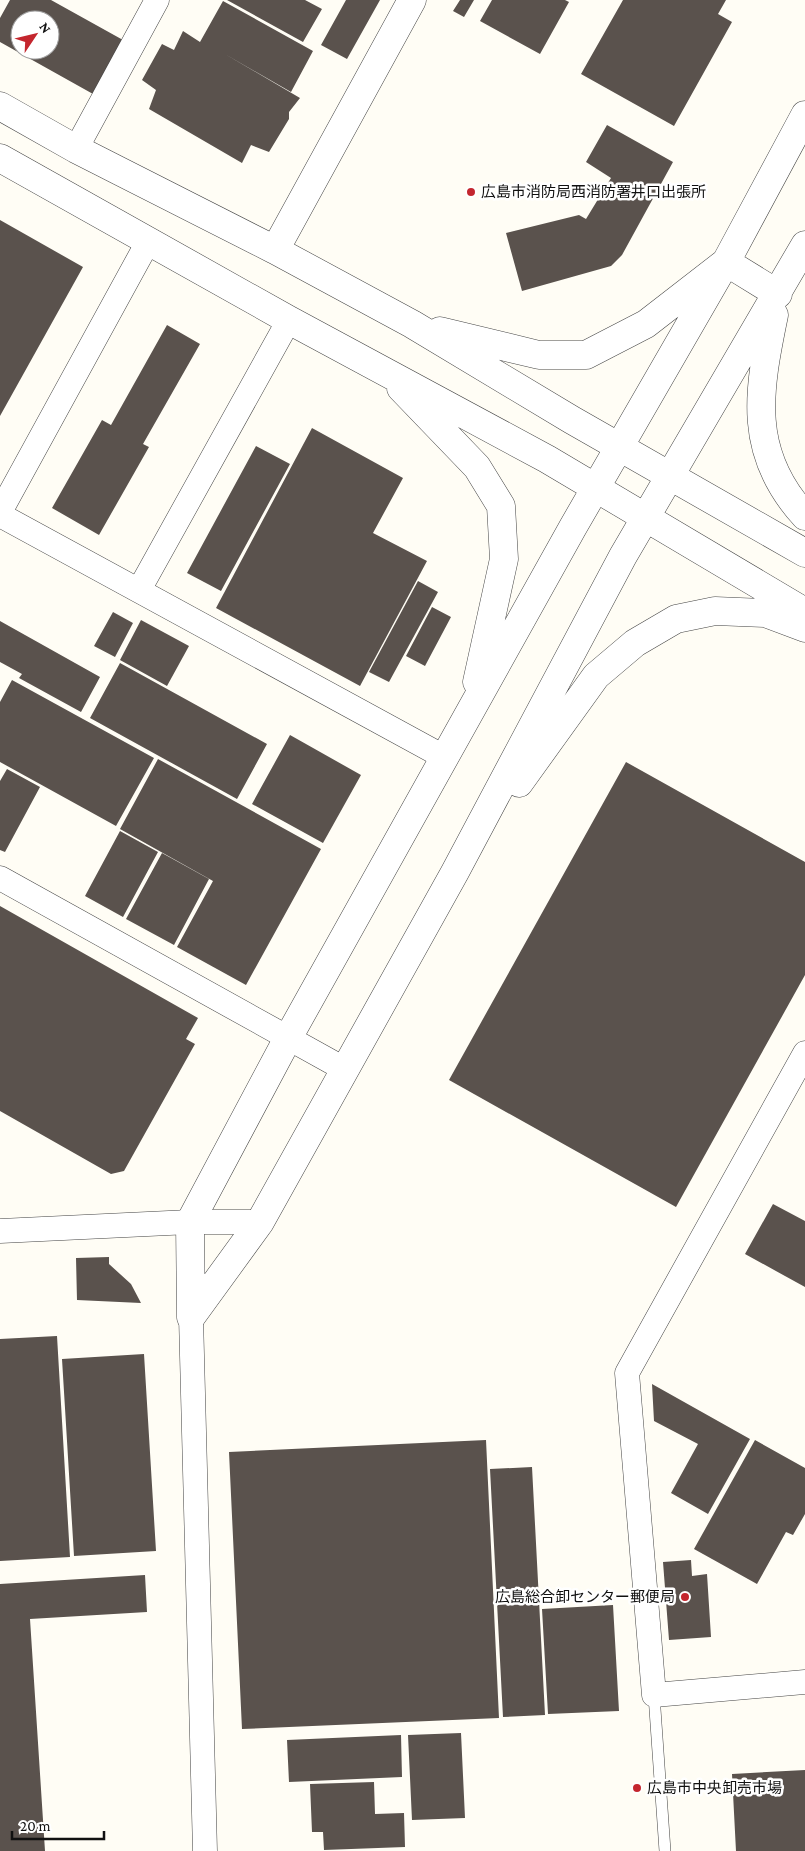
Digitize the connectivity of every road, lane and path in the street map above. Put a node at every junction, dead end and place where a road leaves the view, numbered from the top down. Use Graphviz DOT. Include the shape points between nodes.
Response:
graph roads {
  1 [pos="157,0"];
  2 [pos="412,0"];
  3 [pos="0,106"];
  4 [pos="805,115"];
  5 [pos="76,149"];
  6 [pos="0,158"];
  7 [pos="149,240"];
  8 [pos="805,245"];
  9 [pos="275,250"];
  10 [pos="726,262"];
  11 [pos="778,294"];
  12 [pos="289,320"];
  13 [pos="412,324"];
  14 [pos="384,370"];
  15 [pos="619,448"];
  16 [pos="670,477"];
  17 [pos="596,487"];
  18 [pos="0,514"];
  19 [pos="805,516"];
  20 [pos="646,517"];
  21 [pos="805,553"];
  22 [pos="139,590"];
  23 [pos="805,612"];
  24 [pos="805,628"];
  25 [pos="470,710"];
  26 [pos="444,758"];
  27 [pos="455,872"];
  28 [pos="0,878"];
  29 [pos="288,1038"];
  30 [pos="805,1052"];
  31 [pos="346,1070"];
  32 [pos="190,1222"];
  33 [pos="260,1222"];
  34 [pos="0,1232"];
  35 [pos="191,1316"];
  36 [pos="805,1682"];
  37 [pos="654,1695"];
  38 [pos="205,1851"];
  39 [pos="665,1851"];
  1 -- 5 [label="street"];
  2 -- 9 [label="street"];
  3 -- 5 [label="street"];
  4 -- 10 [label="street"];
  5 -- 9 [label="street"];
  6 -- 7 [label="street"];
  7 -- 12 [label="street"];
  7 -- 18 [label="street"];
  8 -- 11 [label="street"];
  9 -- 13 [label="street"];
  10 -- 11 [label="street"];
  10 -- 13 [label="street" via="646,324 586,355 539,356"];
  10 -- 15 [label="street"];
  11 -- 16 [label="street"];
  11 -- 19 [label="street" via="762,374 760,412 768,460 791,500"];
  12 -- 14 [label="street"];
  12 -- 22 [label="street"];
  13 -- 15 [label="street"];
  14 -- 17 [label="street"];
  14 -- 25 [label="street" via="477,468 501,506 504,559"];
  15 -- 16 [label="street"];
  15 -- 17 [label="street"];
  16 -- 20 [label="street"];
  16 -- 21 [label="street"];
  17 -- 20 [label="street"];
  17 -- 25 [label="street"];
  18 -- 22 [label="street"];
  20 -- 23 [label="street"];
  20 -- 27 [label="street"];
  22 -- 26 [label="street"];
  24 -- 27 [label="street" via="765,613 715,610 676,619 634,643 596,676"];
  25 -- 26 [label="street"];
  26 -- 29 [label="street"];
  27 -- 31 [label="street"];
  28 -- 29 [label="street"];
  29 -- 31 [label="street"];
  29 -- 32 [label="street"];
  30 -- 37 [label="street" via="627,1373"];
  31 -- 33 [label="street"];
  32 -- 33 [label="street"];
  32 -- 34 [label="street"];
  32 -- 35 [label="street"];
  33 -- 35 [label="street"];
  35 -- 38 [label="street"];
  36 -- 37 [label="street"];
  37 -- 39 [label="lane"];
}
